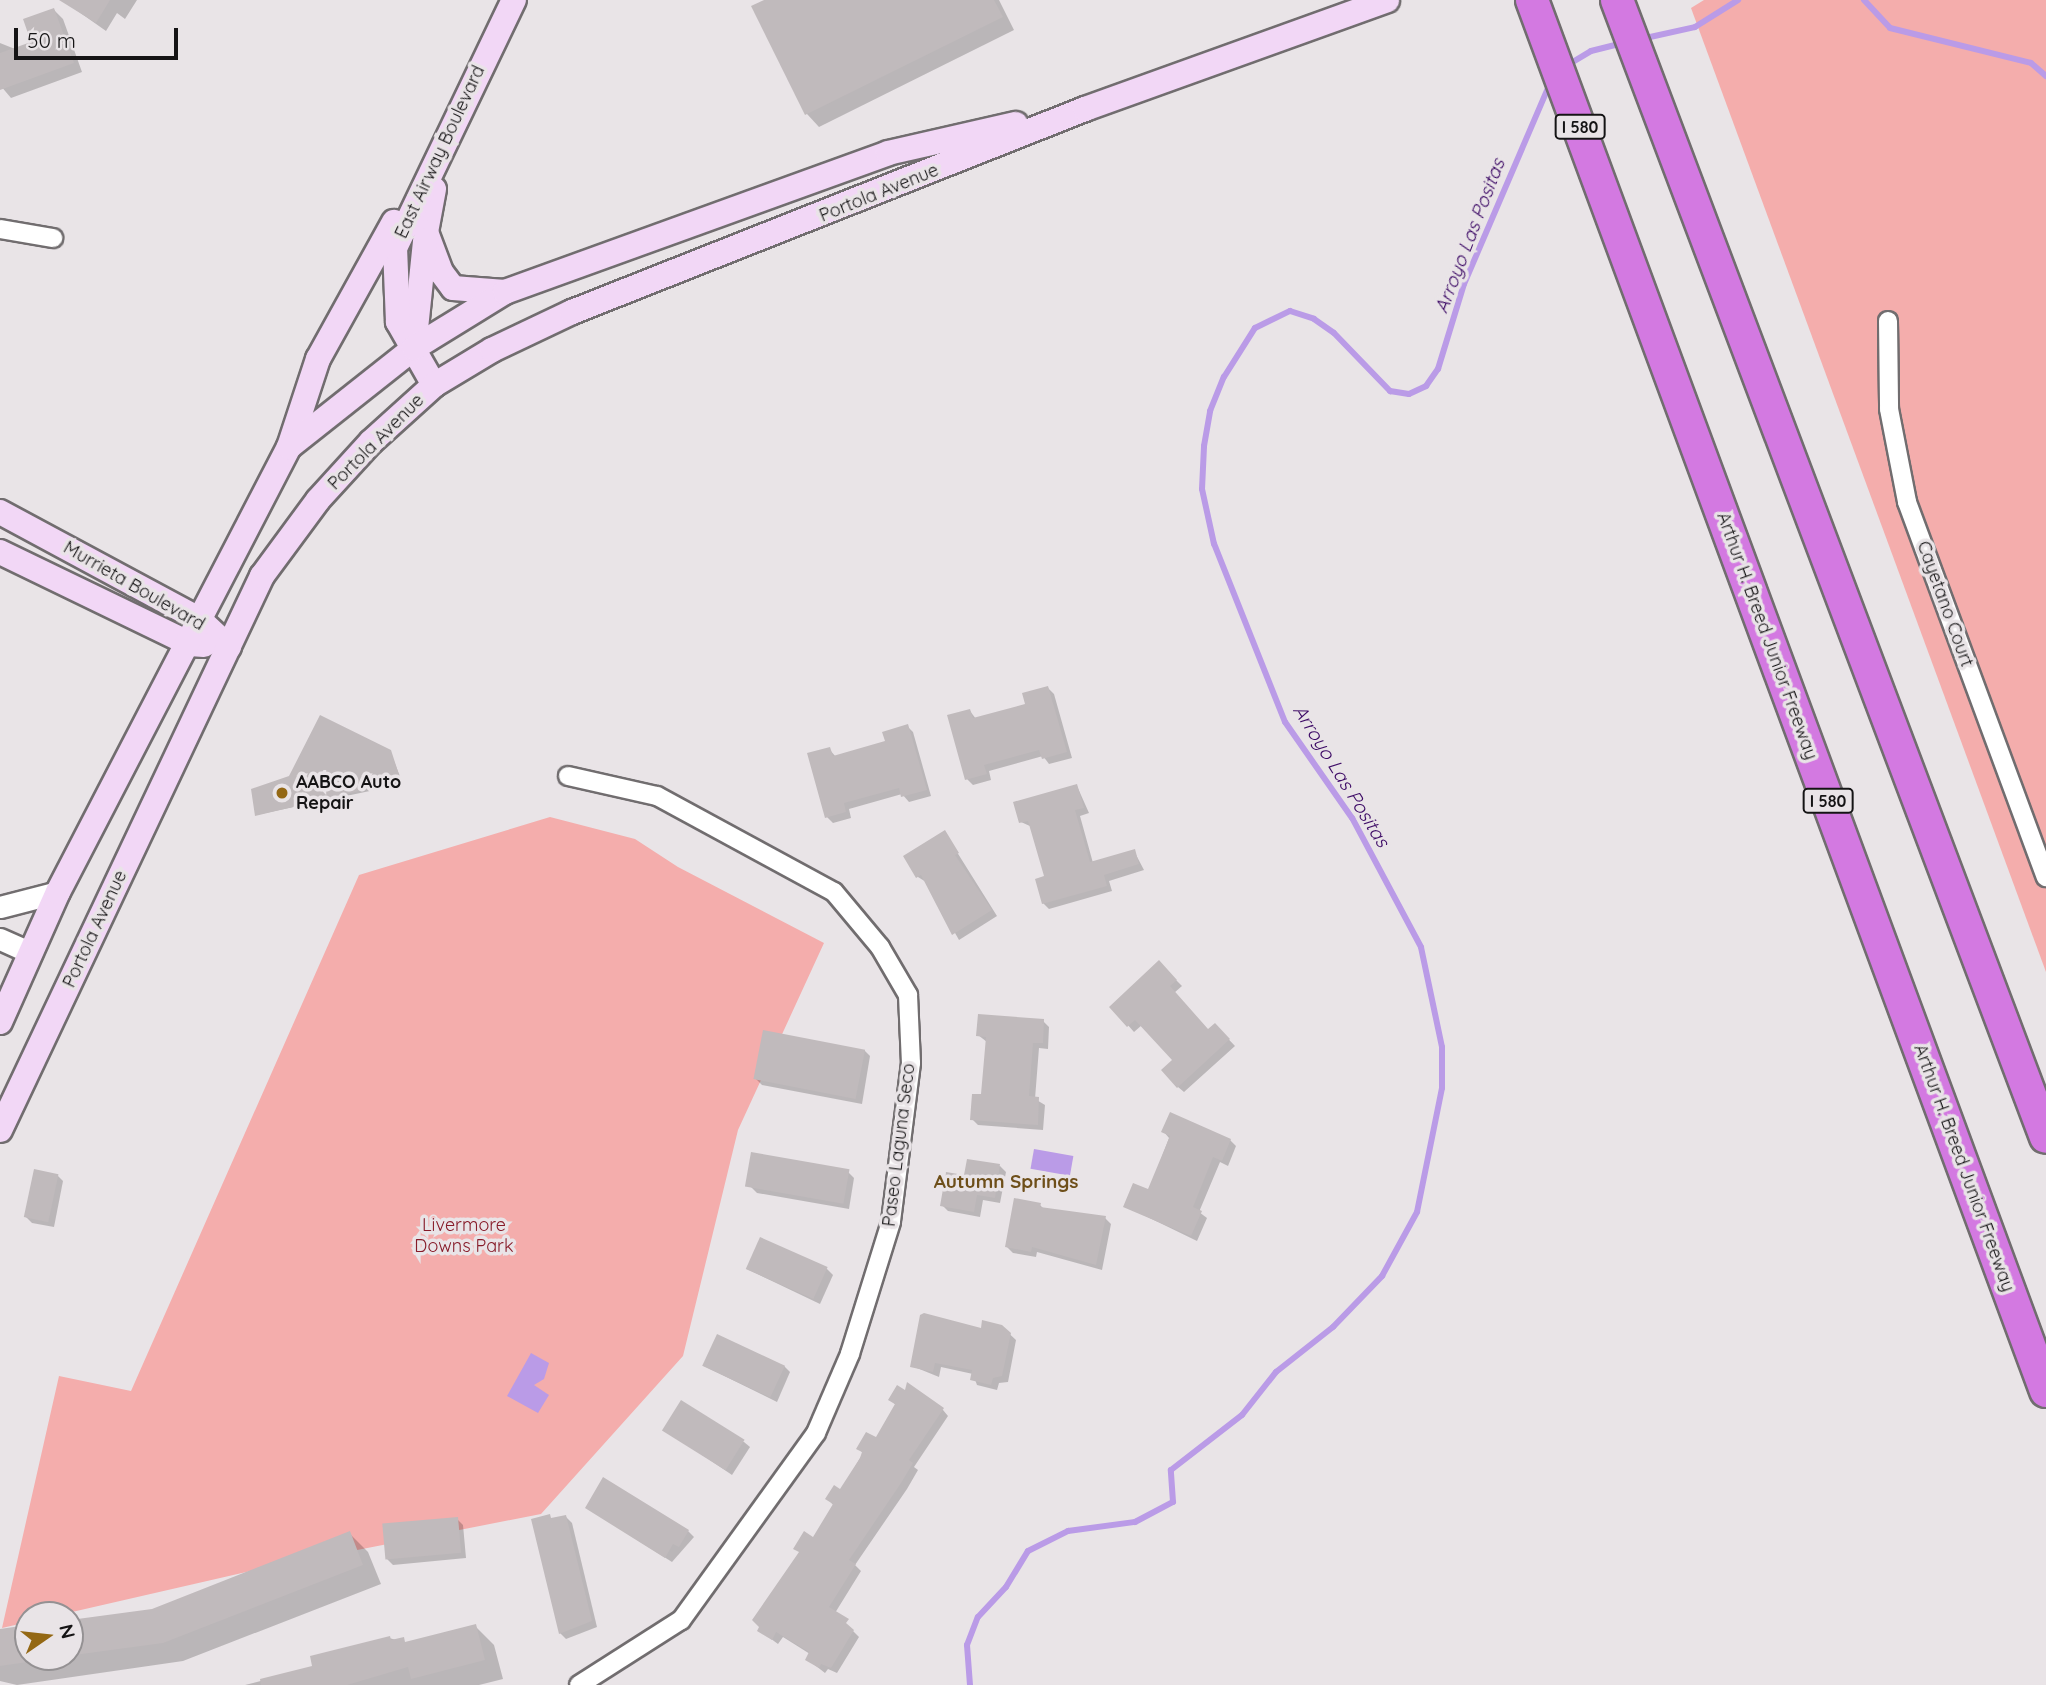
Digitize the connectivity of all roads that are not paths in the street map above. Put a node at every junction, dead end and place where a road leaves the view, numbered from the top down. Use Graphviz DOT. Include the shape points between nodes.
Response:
graph roads {
  1 [pos="514,0"];
  2 [pos="1387,0"];
  3 [pos="1532,0"];
  4 [pos="1618,3"];
  5 [pos="1085,109"];
  6 [pos="453,126"];
  7 [pos="0,229"];
  8 [pos="426,232"];
  9 [pos="53,238"];
  10 [pos="505,292"];
  11 [pos="1888,321"];
  12 [pos="414,348"];
  13 [pos="434,385"];
  14 [pos="289,447"];
  15 [pos="0,512"];
  16 [pos="0,552"];
  17 [pos="199,619"];
  18 [pos="190,644"];
  19 [pos="229,647"];
  20 [pos="568,776"];
  21 [pos="2046,877"];
  22 [pos="58,892"];
  23 [pos="0,907"];
  24 [pos="0,939"];
  25 [pos="31,953"];
  26 [pos="0,1022"];
  27 [pos="0,1130"];
  28 [pos="2046,1137"];
  29 [pos="2046,1391"];
  30 [pos="579,1685"];
  1 -- 6 [label="main road, East Airway Boulevard"];
  2 -- 5 [label="main road, Portola Avenue"];
  3 -- 29 [label="highway, Arthur H. Breed Junior Freeway / I 580"];
  4 -- 28 [label="highway"];
  5 -- 10 [label="main road, Portola Avenue" via="888,153"];
  5 -- 13 [label="main road, Portola Avenue" via="572,312 492,350"];
  6 -- 8 [label="main road, East Airway Boulevard"];
  6 -- 12 [label="main road, East Airway Boulevard" via="395,248 398,322"];
  6 -- 14 [label="main road" via="359,281 318,359"];
  7 -- 9 [label="street"];
  8 -- 10 [label="main road" via="433,258 453,288"];
  8 -- 12 [label="main road, East Airway Boulevard"];
  10 -- 12 [label="main road, Portola Avenue"];
  11 -- 21 [label="street, Cayetano Court" via="1889,409 1907,502"];
  12 -- 13 [label="main road, East Airway Boulevard"];
  12 -- 14 [label="main road, Portola Avenue"];
  13 -- 19 [label="main road, Portola Avenue" via="371,442 312,506 262,576"];
  14 -- 17 [label="main road, Portola Avenue"];
  15 -- 17 [label="main road, Murrieta Boulevard"];
  16 -- 18 [label="main road, Murrieta Boulevard"];
  17 -- 18 [label="main road, Portola Avenue"];
  17 -- 19 [label="main road, Murrieta Boulevard"];
  18 -- 19 [label="main road, Murrieta Boulevard"];
  18 -- 22 [label="main road, Portola Avenue"];
  19 -- 27 [label="main road, Portola Avenue"];
  20 -- 30 [label="street, Paseo Laguna Seco" via="657,796 834,892 880,947 908,995 911,1063 891,1222 850,1354 816,1433 681,1620"];
  22 -- 23 [label="street"];
  22 -- 25 [label="main road, Portola Avenue"];
  24 -- 25 [label="street"];
  25 -- 26 [label="main road, Portola Avenue"];
}
